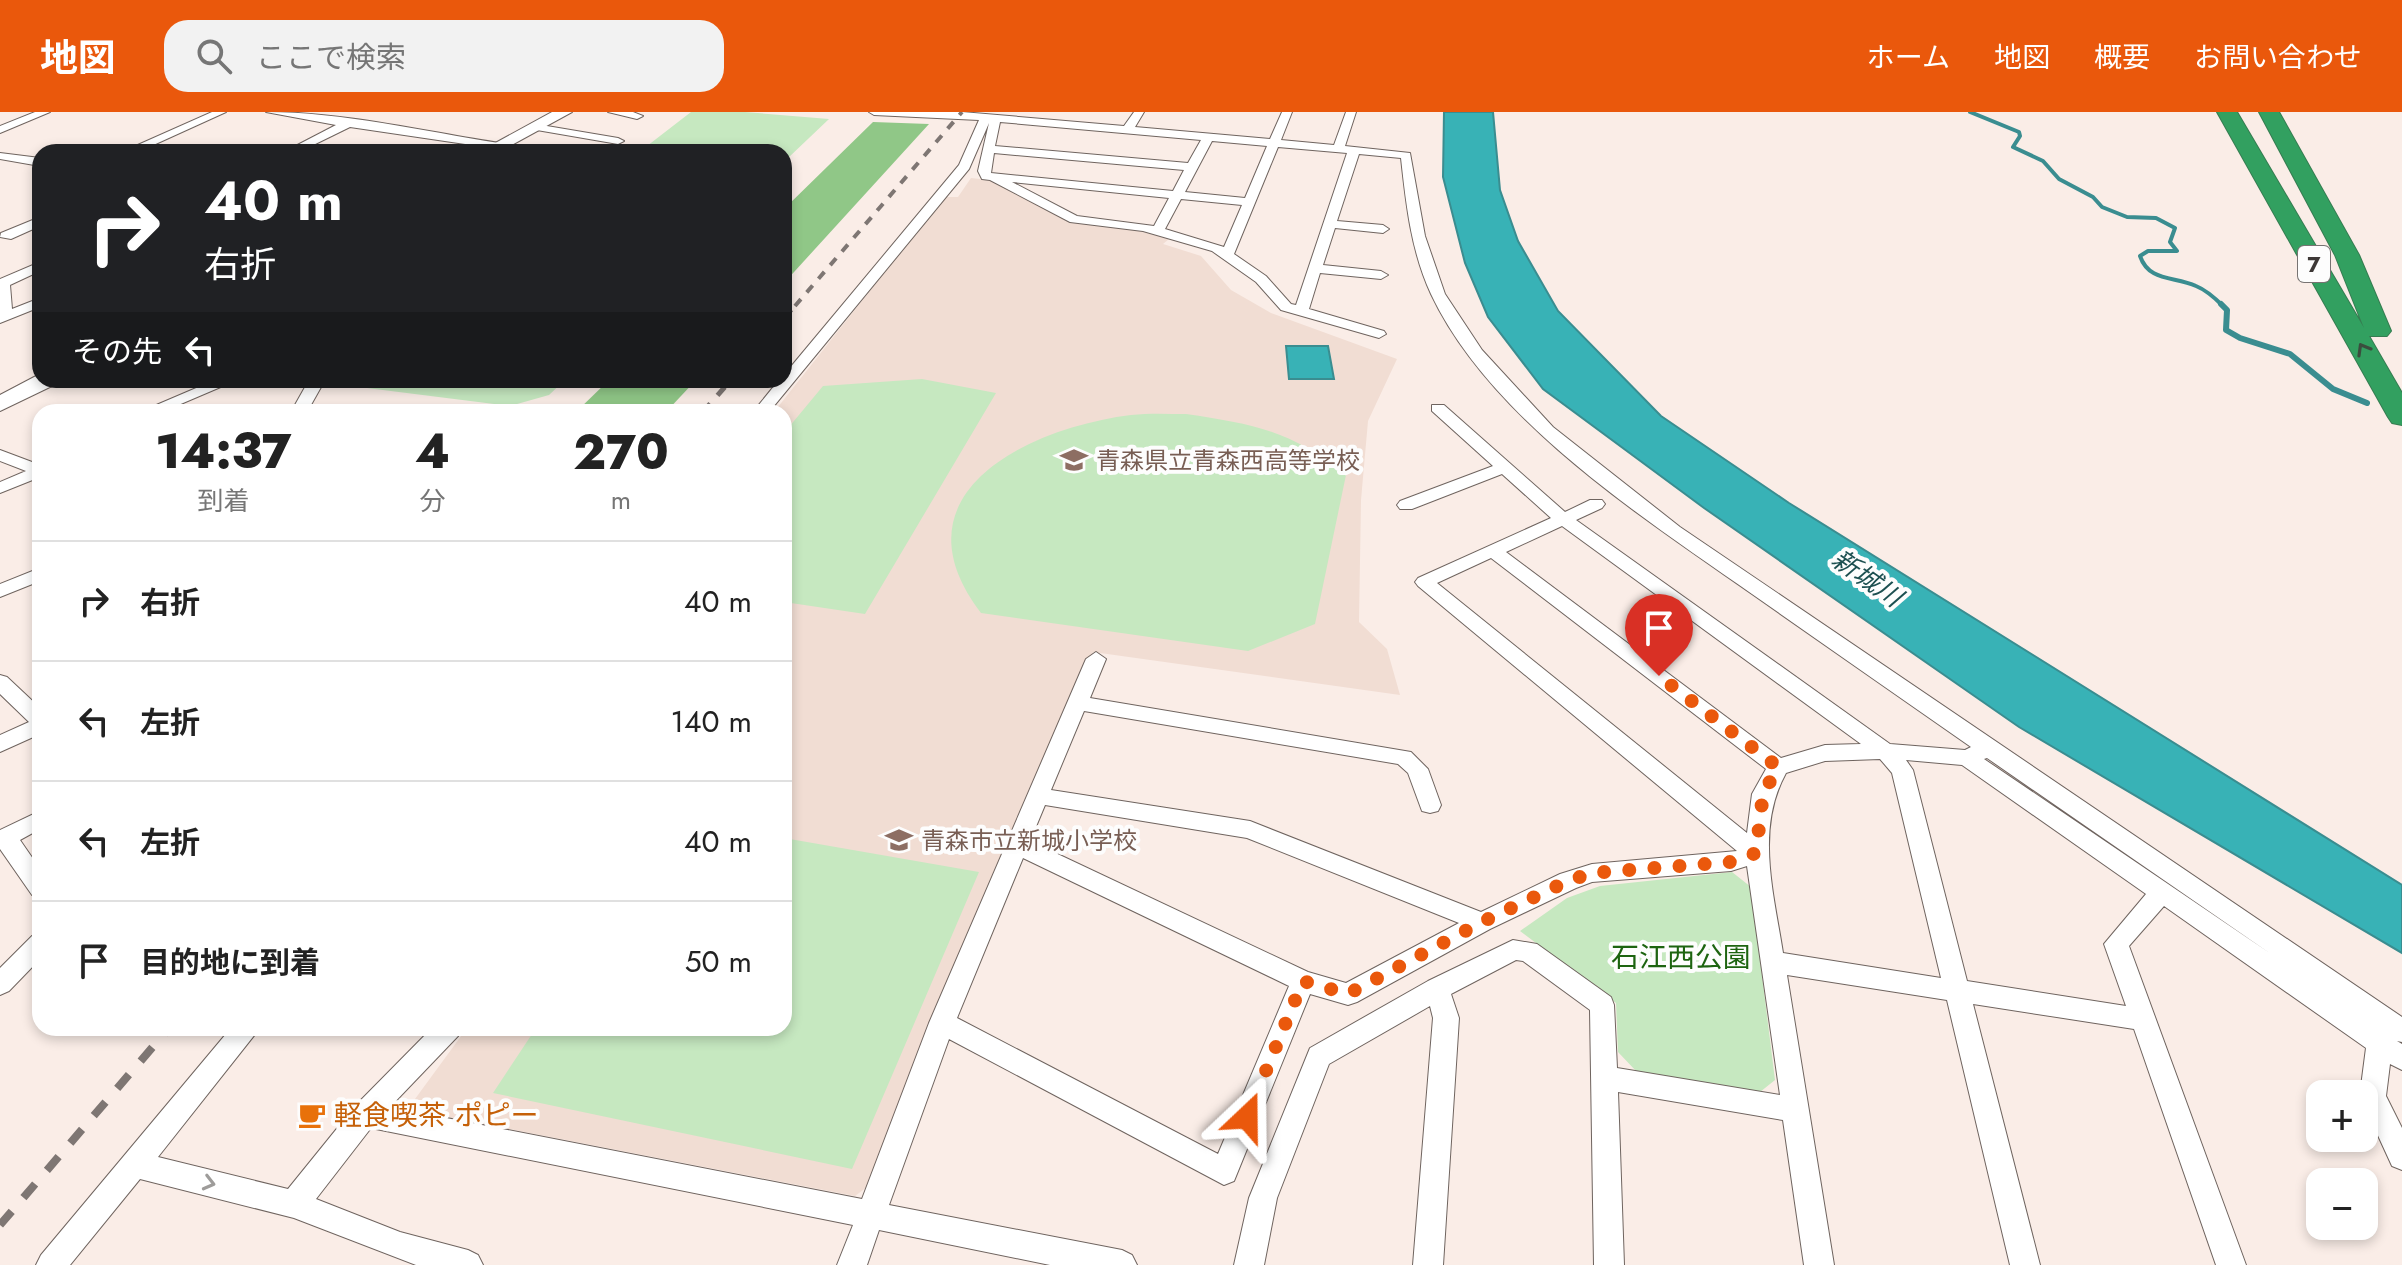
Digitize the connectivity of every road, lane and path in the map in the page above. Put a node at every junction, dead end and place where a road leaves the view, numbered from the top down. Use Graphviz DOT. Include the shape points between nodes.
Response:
graph roads {
  1 [pos="45,112"];
  2 [pos="221,112"];
  3 [pos="271,112"];
  4 [pos="564,112"];
  5 [pos="613,112"];
  6 [pos="874,112"];
  7 [pos="1057,112"];
  8 [pos="1139,112"];
  9 [pos="1287,112"];
  10 [pos="1351,112"];
  11 [pos="2204,112"];
  12 [pos="2227,112"];
  13 [pos="2246,112"];
  14 [pos="2269,112"];
  15 [pos="310,114"];
  16 [pos="637,116"];
  17 [pos="1019,117"];
  18 [pos="990,119"];
  19 [pos="349,123"];
  20 [pos="1048,124"];
  21 [pos="535,127"];
  22 [pos="0,130"];
  23 [pos="1208,138"];
  24 [pos="618,141"];
  25 [pos="1109,142"];
  26 [pos="147,144"];
  27 [pos="306,144"];
  28 [pos="465,144"];
  29 [pos="503,144"];
  30 [pos="1276,144"];
  31 [pos="989,149"];
  32 [pos="1346,150"];
  33 [pos="0,156"];
  34 [pos="32,161"];
  35 [pos="32,162"];
  36 [pos="1190,167"];
  37 [pos="0,173"];
  38 [pos="995,178"];
  39 [pos="1077,186"];
  40 [pos="1177,195"];
  41 [pos="1252,202"];
  42 [pos="1060,212"];
  43 [pos="1330,224"];
  44 [pos="32,225"];
  45 [pos="1383,229"];
  46 [pos="1157,231"];
  47 [pos="6,236"];
  48 [pos="1228,254"];
  49 [pos="1315,268"];
  50 [pos="32,270"];
  51 [pos="1381,275"];
  52 [pos="2334,299"];
  53 [pos="32,305"];
  54 [pos="1301,311"];
  55 [pos="3,317"];
  56 [pos="2378,331"];
  57 [pos="1379,334"];
  58 [pos="2402,371"];
  59 [pos="792,375"];
  60 [pos="32,387"];
  61 [pos="209,388"];
  62 [pos="781,388"];
  63 [pos="0,404"];
  64 [pos="168,404"];
  65 [pos="768,404"];
  66 [pos="1438,408"];
  67 [pos="2402,417"];
  68 [pos="0,455"];
  69 [pos="1505,467"];
  70 [pos="32,468"];
  71 [pos="32,474"];
  72 [pos="0,488"];
  73 [pos="1596,504"];
  74 [pos="1406,505"];
  75 [pos="1562,518"];
  76 [pos="1492,550"];
  77 [pos="32,577"];
  78 [pos="0,591"];
  79 [pos="1096,659"];
  80 [pos="0,682"];
  81 [pos="1078,703"];
  82 [pos="32,714"];
  83 [pos="32,726"];
  84 [pos="0,744"];
  85 [pos="1885,751"];
  86 [pos="1977,753"];
  87 [pos="1778,767"];
  88 [pos="1039,796"];
  89 [pos="1430,805"];
  90 [pos="32,823"];
  91 [pos="3,838"];
  92 [pos="1018,845"];
  93 [pos="1756,853"];
  94 [pos="32,877"];
  95 [pos="2161,893"];
  96 [pos="1482,922"];
  97 [pos="32,951"];
  98 [pos="1772,962"];
  99 [pos="1303,981"];
  100 [pos="0,984"];
  101 [pos="1437,989"];
  102 [pos="1955,990"];
  103 [pos="2141,1019"];
  104 [pos="942,1023"];
  105 [pos="240,1036"];
  106 [pos="441,1036"];
  107 [pos="2395,1044"];
  108 [pos="1605,1078"];
  109 [pos="1795,1110"];
  110 [pos="365,1114"];
  111 [pos="2402,1157"];
  112 [pos="133,1164"];
  113 [pos="294,1204"];
  114 [pos="870,1214"];
  115 [pos="51,1265"];
  116 [pos="468,1265"];
  117 [pos="852,1265"];
  118 [pos="1122,1265"];
  119 [pos="1249,1265"];
  120 [pos="1428,1265"];
  121 [pos="1609,1265"];
  122 [pos="1819,1265"];
  123 [pos="2025,1265"];
  124 [pos="2231,1265"];
  1 -- 22 [label="street"];
  2 -- 26 [label="street"];
  3 -- 15 [label="street"];
  4 -- 21 [label="main road"];
  5 -- 16 [label="street"];
  6 -- 18 [label="street"];
  7 -- 20 [label="street"];
  8 -- 25 [label="street"];
  9 -- 30 [label="street"];
  10 -- 32 [label="street"];
  11 -- 52 [label="highway"];
  12 -- 52 [label="highway, 7"];
  13 -- 56 [label="highway, 7"];
  14 -- 56 [label="highway" via="2347,255"];
  15 -- 19 [label="street"];
  17 -- 18 [label="street"];
  17 -- 20 [label="street"];
  18 -- 31 [label="street"];
  18 -- 59 [label="street" via="965,166"];
  19 -- 27 [label="street"];
  19 -- 28 [label="street"];
  20 -- 25 [label="street"];
  21 -- 24 [label="street"];
  21 -- 29 [label="main road"];
  23 -- 25 [label="street"];
  23 -- 30 [label="street"];
  23 -- 36 [label="street"];
  25 -- 31 [label="street"];
  25 -- 36 [label="street"];
  25 -- 39 [label="street"];
  30 -- 32 [label="street"];
  30 -- 41 [label="street"];
  31 -- 38 [label="street" via="984,171"];
  32 -- 43 [label="street"];
  32 -- 86 [label="street" via="1406,155 1430,275 1483,362 1528,410 1615,488"];
  33 -- 34 [label="street"];
  35 -- 37 [label="street"];
  36 -- 40 [label="street"];
  38 -- 39 [label="street"];
  38 -- 42 [label="street"];
  39 -- 40 [label="street"];
  39 -- 42 [label="street"];
  40 -- 41 [label="street"];
  40 -- 46 [label="street"];
  41 -- 48 [label="street"];
  42 -- 46 [label="street" via="1074,219"];
  43 -- 45 [label="street"];
  43 -- 49 [label="street"];
  44 -- 47 [label="street"];
  46 -- 48 [label="street"];
  48 -- 54 [label="street" via="1286,307"];
  49 -- 51 [label="street"];
  49 -- 54 [label="street"];
  50 -- 55 [label="street" via="3,283"];
  67 -- 52 [label="highway, 7, one-way"];
  53 -- 55 [label="street"];
  54 -- 57 [label="street"];
  56 -- 58 [label="highway, 7"];
  60 -- 63 [label="main road"];
  61 -- 64 [label="street"];
  62 -- 65 [label="street"];
  66 -- 69 [label="street"];
  68 -- 70 [label="street"];
  69 -- 74 [label="street"];
  69 -- 75 [label="street"];
  71 -- 72 [label="street"];
  73 -- 75 [label="street"];
  75 -- 76 [label="street"];
  75 -- 85 [label="street"];
  76 -- 87 [label="street"];
  76 -- 93 [label="street" via="1424,582"];
  77 -- 78 [label="street"];
  79 -- 81 [label="street"];
  80 -- 82 [label="street"];
  81 -- 88 [label="street"];
  81 -- 89 [label="street" via="1404,757 1417,769"];
  83 -- 84 [label="street"];
  85 -- 86 [label="street"];
  85 -- 87 [label="street" via="1825,753"];
  85 -- 102 [label="street" via="1902,770"];
  86 -- 95 [label="street"];
  86 -- 107 [label="street"];
  87 -- 93 [label="street" via="1763,794"];
  88 -- 92 [label="street"];
  88 -- 96 [label="street" via="1250,830"];
  90 -- 91 [label="street"];
  91 -- 94 [label="street"];
  92 -- 99 [label="street"];
  92 -- 104 [label="street"];
  93 -- 96 [label="street" via="1731,862 1592,873"];
  93 -- 98 [label="street"];
  95 -- 103 [label="street" via="2116,944"];
  95 -- 107 [label="street"];
  96 -- 99 [label="street" via="1348,994"];
  97 -- 100 [label="street"];
  98 -- 102 [label="street"];
  98 -- 109 [label="street"];
  99 -- 104 [label="street" via="1224,1172"];
  101 -- 108 [label="street" via="1513,950 1528,951 1602,1005"];
  101 -- 119 [label="street" via="1319,1056 1263,1198"];
  101 -- 120 [label="street" via="1446,1018"];
  102 -- 103 [label="street"];
  102 -- 123 [label="street"];
  103 -- 124 [label="street"];
  104 -- 114 [label="street"];
  105 -- 112 [label="street"];
  106 -- 110 [label="street"];
  107 -- 111 [label="street" via="2373,1096"];
  108 -- 109 [label="street"];
  108 -- 121 [label="street"];
  109 -- 122 [label="street"];
  110 -- 113 [label="street"];
  110 -- 114 [label="street"];
  112 -- 113 [label="street, one-way"];
  112 -- 115 [label="street"];
  113 -- 116 [label="street" via="400,1246"];
  114 -- 117 [label="street"];
  114 -- 118 [label="street"];
}
